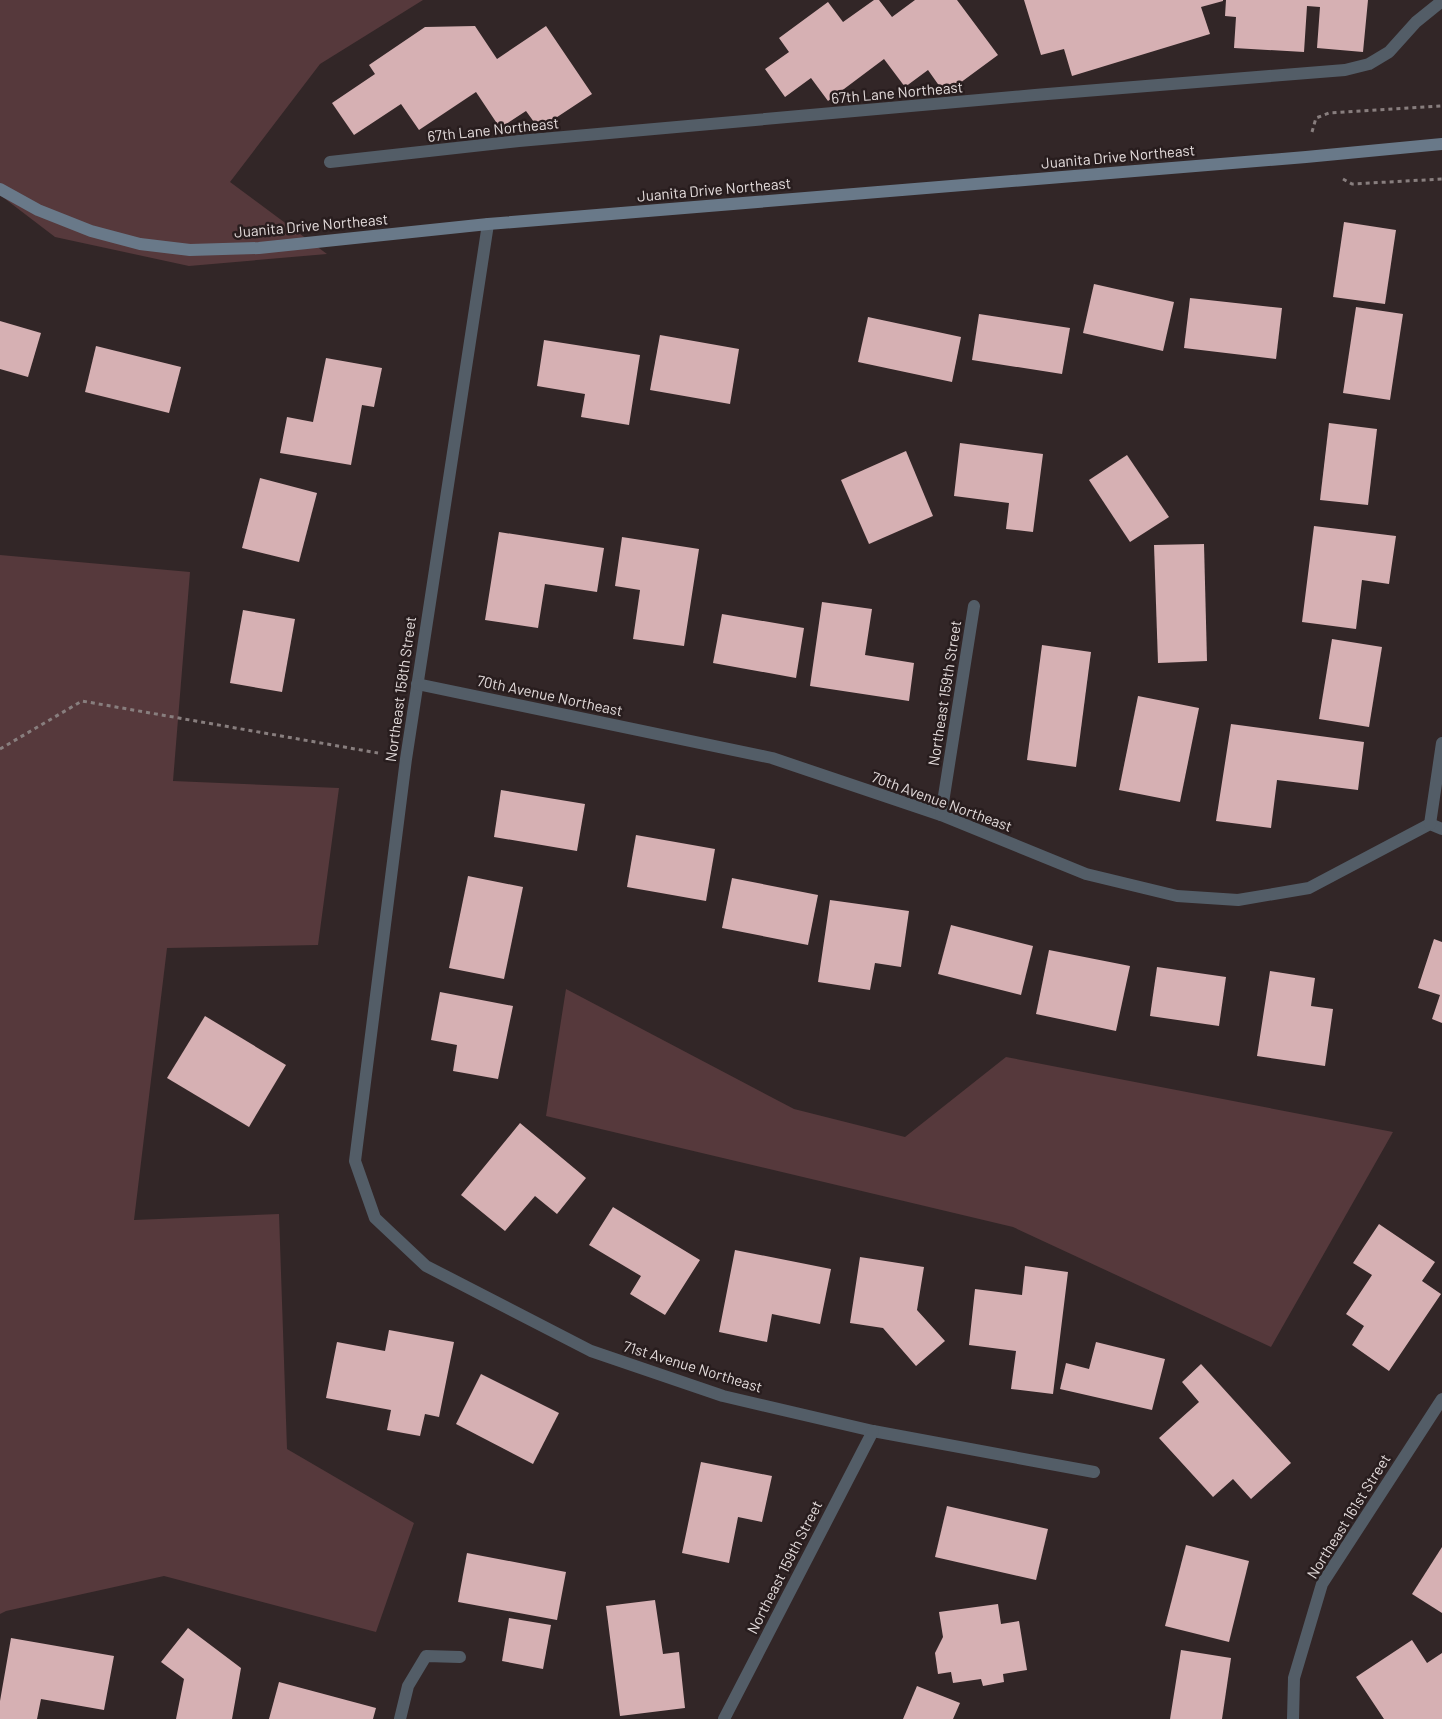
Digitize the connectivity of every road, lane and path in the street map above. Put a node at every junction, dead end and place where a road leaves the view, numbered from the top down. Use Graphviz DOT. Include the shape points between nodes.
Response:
graph roads {
  1 [pos="1442,1"];
  2 [pos="1442,106"];
  3 [pos="1442,144"];
  4 [pos="1306,157"];
  5 [pos="330,162"];
  6 [pos="0,189"];
  7 [pos="488,224"];
  8 [pos="974,606"];
  9 [pos="417,684"];
  10 [pos="1442,743"];
  11 [pos="0,748"];
  12 [pos="378,754"];
  13 [pos="941,815"];
  14 [pos="1430,824"];
  15 [pos="1442,829"];
  16 [pos="355,1161"];
  17 [pos="1442,1399"];
  18 [pos="873,1431"];
  19 [pos="1094,1472"];
  20 [pos="460,1657"];
  21 [pos="400,1719"];
  22 [pos="724,1719"];
  23 [pos="1293,1719"];
  1 -- 5 [label="street, 67th Lane Northeast" via="1416,22 1388,52 1369,64 1345,70 519,141"];
  2 -- 4 [label="path" via="1329,113 1316,118"];
  3 -- 4 [label="main road, Juanita Drive Northeast"];
  4 -- 7 [label="main road, Juanita Drive Northeast"];
  6 -- 7 [label="main road, Juanita Drive Northeast" via="38,210 91,231 140,244 190,250 259,248"];
  7 -- 9 [label="street, Northeast 158th Street"];
  8 -- 13 [label="street, Northeast 159th Street"];
  9 -- 13 [label="street, 70th Avenue Northeast" via="772,758"];
  9 -- 16 [label="street, Northeast 158th Street"];
  10 -- 14 [label="street"];
  11 -- 12 [label="path" via="82,701"];
  13 -- 14 [label="street, 70th Avenue Northeast" via="1086,874 1177,896 1238,900 1309,888"];
  14 -- 15 [label="street"];
  16 -- 18 [label="street, 71st Avenue Northeast" via="375,1218 426,1266 591,1351 724,1396"];
  17 -- 23 [label="street, Northeast 161st Street" via="1322,1584 1294,1678"];
  18 -- 19 [label="street, 71st Avenue Northeast"];
  18 -- 22 [label="street, Northeast 159th Street"];
  20 -- 21 [label="street" via="426,1656 408,1686"];
}
